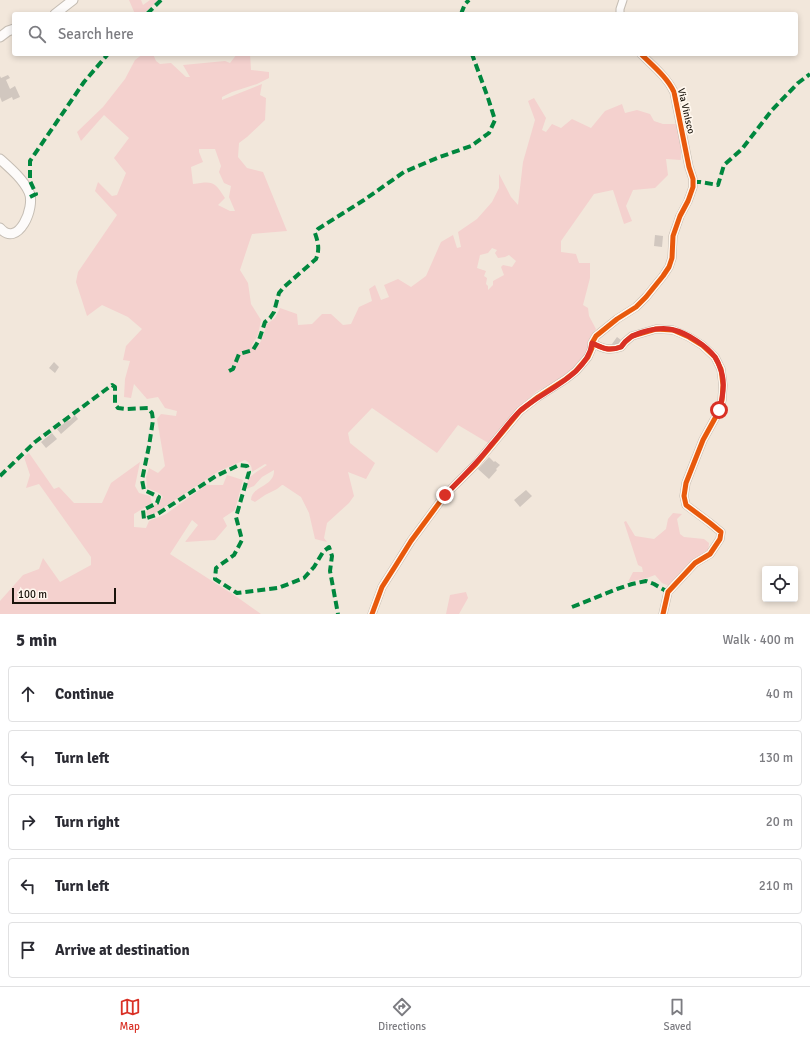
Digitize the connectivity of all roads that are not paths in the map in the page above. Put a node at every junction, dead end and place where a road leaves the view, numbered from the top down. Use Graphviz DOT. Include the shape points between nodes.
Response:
graph roads {
  1 [pos="73,0"];
  2 [pos="623,0"];
  3 [pos="58,12"];
  4 [pos="620,12"];
  5 [pos="12,30"];
  6 [pos="0,37"];
  7 [pos="643,56"];
  8 [pos="0,159"];
  9 [pos="0,228"];
  10 [pos="592,343"];
  11 [pos="372,614"];
  12 [pos="662,614"];
  1 -- 3 [label="street"];
  2 -- 4 [label="street"];
  5 -- 6 [label="street"];
  7 -- 10 [label="street, Via Vinisco" via="664,76 674,92 693,187 673,236 669,266 641,302 596,336"];
  8 -- 9 [label="street" via="24,184 30,193 31,203 19,230 10,233"];
  10 -- 11 [label="street" via="588,357 576,371 520,411 476,464 445,495 411,541 382,587"];
  10 -- 12 [label="street" via="612,350 621,347 632,336 656,329 674,330 702,345 715,357 721,369 722,400 686,482 684,496 686,505 721,532 720,539 710,554 695,563 668,592"];
}
